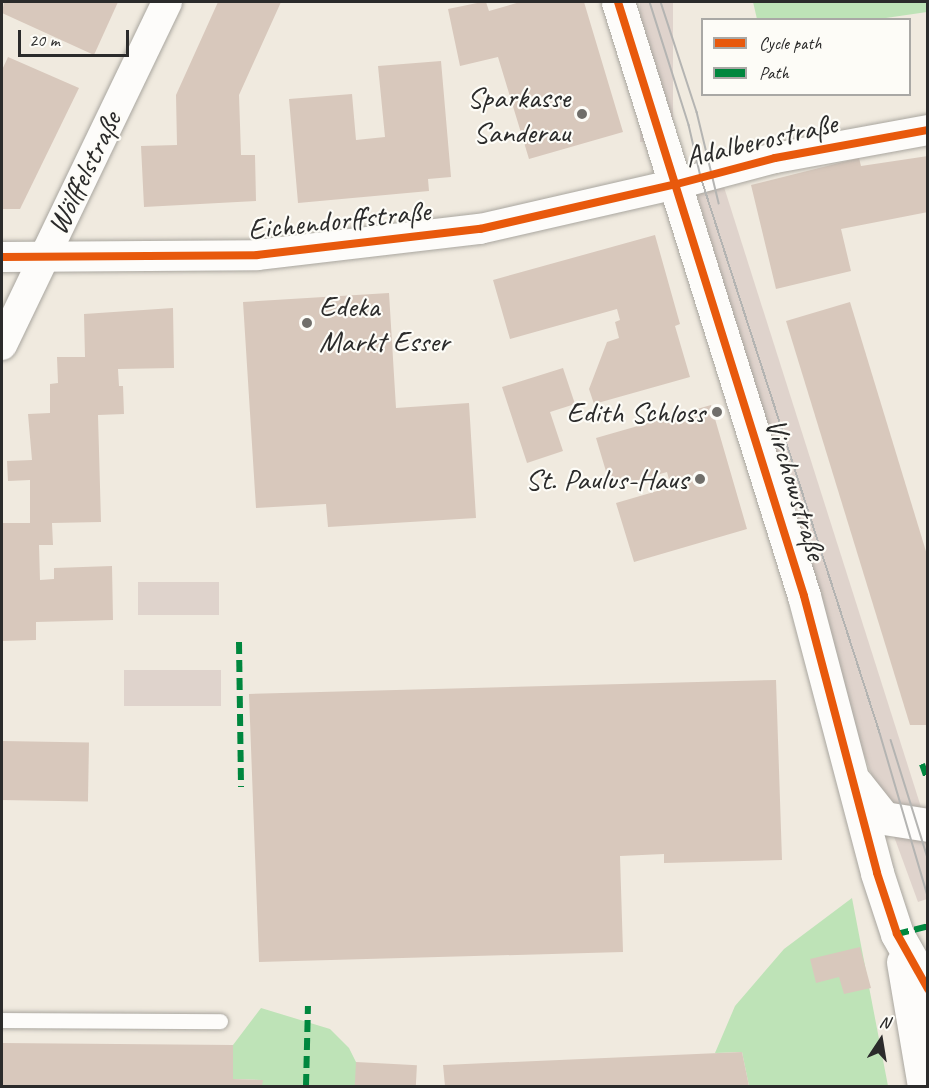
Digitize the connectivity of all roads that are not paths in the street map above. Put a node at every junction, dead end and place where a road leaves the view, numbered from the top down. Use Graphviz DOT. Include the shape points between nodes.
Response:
graph roads {
  1 [pos="167,2"];
  2 [pos="618,2"];
  3 [pos="927,130"];
  4 [pos="677,184"];
  5 [pos="2,257"];
  6 [pos="44,257"];
  7 [pos="2,345"];
  8 [pos="852,778"];
  9 [pos="927,825"];
  10 [pos="897,934"];
  11 [pos="927,989"];
  12 [pos="2,1020"];
  13 [pos="220,1022"];
  14 [pos="924,1086"];
  1 -- 6 [label="street, Wölffelstraße"];
  2 -- 4 [label="street, Virchowstraße"];
  3 -- 4 [label="street, Adalberostraße" via="775,158"];
  4 -- 6 [label="street, Eichendorffstraße" via="480,229 257,255"];
  4 -- 8 [label="street, Virchowstraße" via="804,597"];
  5 -- 6 [label="street, Eichendorffstraße"];
  6 -- 7 [label="street, Wölffelstraße"];
  8 -- 9 [label="street" via="884,818"];
  8 -- 10 [label="street, Virchowstraße"];
  10 -- 11 [label="street, Virchowstraße"];
  10 -- 14 [label="street"];
  12 -- 13 [label="lane"];
}
